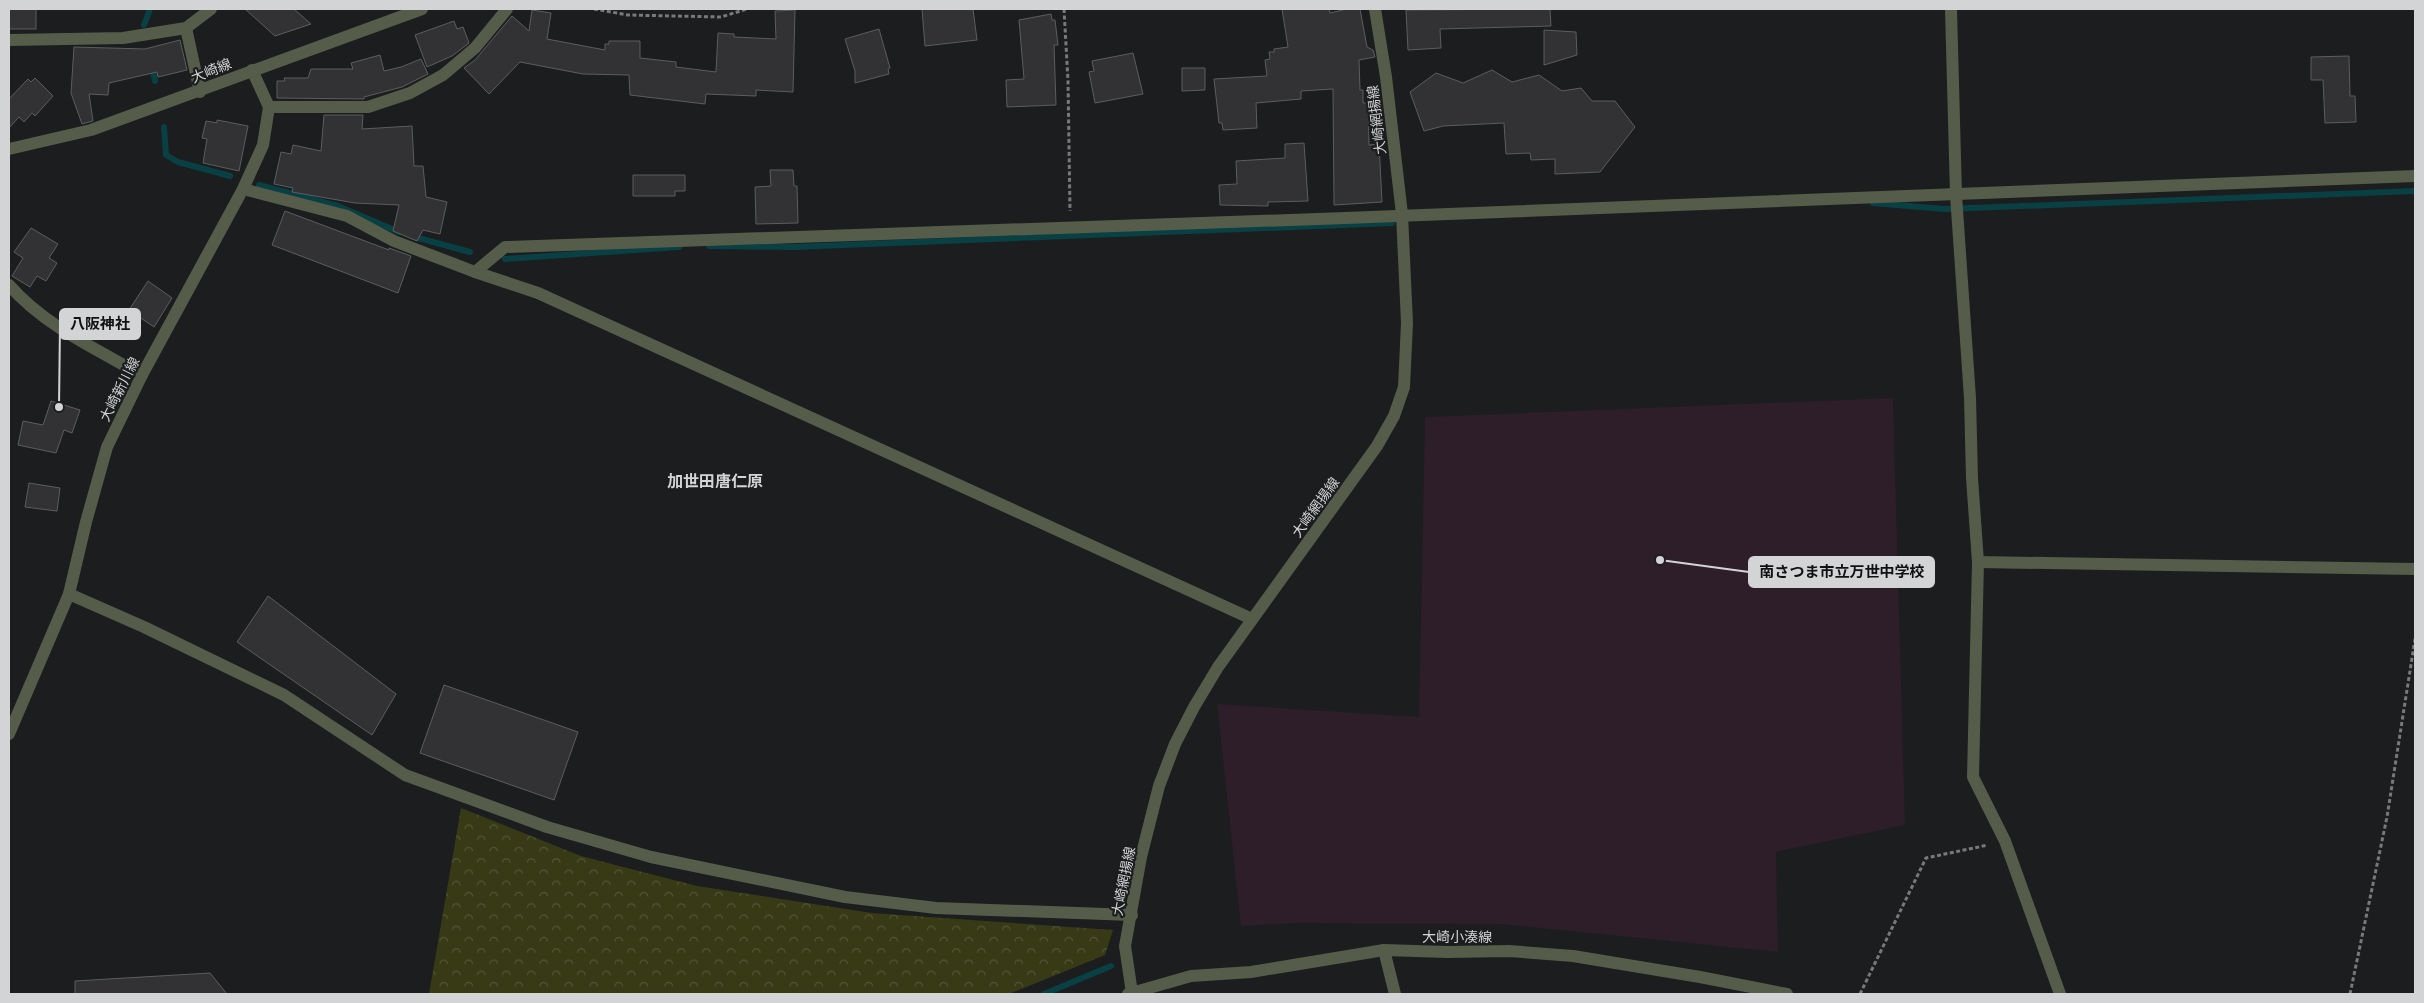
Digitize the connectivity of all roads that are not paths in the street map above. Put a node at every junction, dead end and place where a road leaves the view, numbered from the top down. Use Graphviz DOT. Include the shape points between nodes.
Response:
graph roads {
  1 [pos="211,9"];
  2 [pos="422,9"];
  3 [pos="507,9"];
  4 [pos="1375,9"];
  5 [pos="1951,9"];
  6 [pos="186,28"];
  7 [pos="9,40"];
  8 [pos="252,70"];
  9 [pos="200,92"];
  10 [pos="268,106"];
  11 [pos="9,149"];
  12 [pos="2415,176"];
  13 [pos="243,189"];
  14 [pos="1956,195"];
  15 [pos="1402,214"];
  16 [pos="476,272"];
  17 [pos="9,285"];
  18 [pos="142,375"];
  19 [pos="1978,562"];
  20 [pos="2415,569"];
  21 [pos="69,594"];
  22 [pos="1252,619"];
  23 [pos="9,734"];
  24 [pos="1132,915"];
  25 [pos="1384,950"];
  26 [pos="1748,990"];
  27 [pos="1130,993"];
  28 [pos="1395,994"];
  29 [pos="1787,994"];
  30 [pos="2060,994"];
  1 -- 6 [label="street"];
  2 -- 8 [label="street, 大崎線"];
  3 -- 10 [label="street" via="476,48 443,75 410,93 368,107"];
  4 -- 15 [label="street, 大崎網揚線"];
  5 -- 14 [label="street"];
  6 -- 7 [label="street" via="123,38"];
  6 -- 9 [label="street"];
  8 -- 9 [label="street, 大崎線"];
  8 -- 10 [label="street"];
  9 -- 11 [label="street, 大崎線" via="91,130"];
  10 -- 13 [label="street, 大崎新川線" via="263,145"];
  12 -- 14 [label="street"];
  13 -- 16 [label="street" via="347,216 394,241"];
  13 -- 18 [label="street, 大崎新川線"];
  14 -- 15 [label="street"];
  14 -- 19 [label="street"];
  15 -- 16 [label="street" via="1070,229 505,247"];
  15 -- 22 [label="street, 大崎網揚線" via="1407,323 1404,387 1394,416 1377,446"];
  16 -- 22 [label="street" via="538,293"];
  17 -- 18 [label="street" via="58,328"];
  18 -- 21 [label="street, 大崎新川線" via="107,447"];
  19 -- 20 [label="street"];
  19 -- 30 [label="street" via="1973,777 2005,841"];
  21 -- 23 [label="street, 大崎新川線"];
  21 -- 24 [label="street" via="284,695 406,775 547,827 651,857 845,897 936,908"];
  22 -- 24 [label="street, 大崎網揚線" via="1213,675 1175,744 1159,786"];
  24 -- 27 [label="street, 大崎網揚線" via="1125,946"];
  25 -- 26 [label="street, 大崎小湊線" via="1509,951 1573,956"];
  25 -- 27 [label="street, 大崎小湊線" via="1251,972 1191,976"];
  25 -- 28 [label="street"];
  26 -- 29 [label="street, 大崎小湊線"];
}
